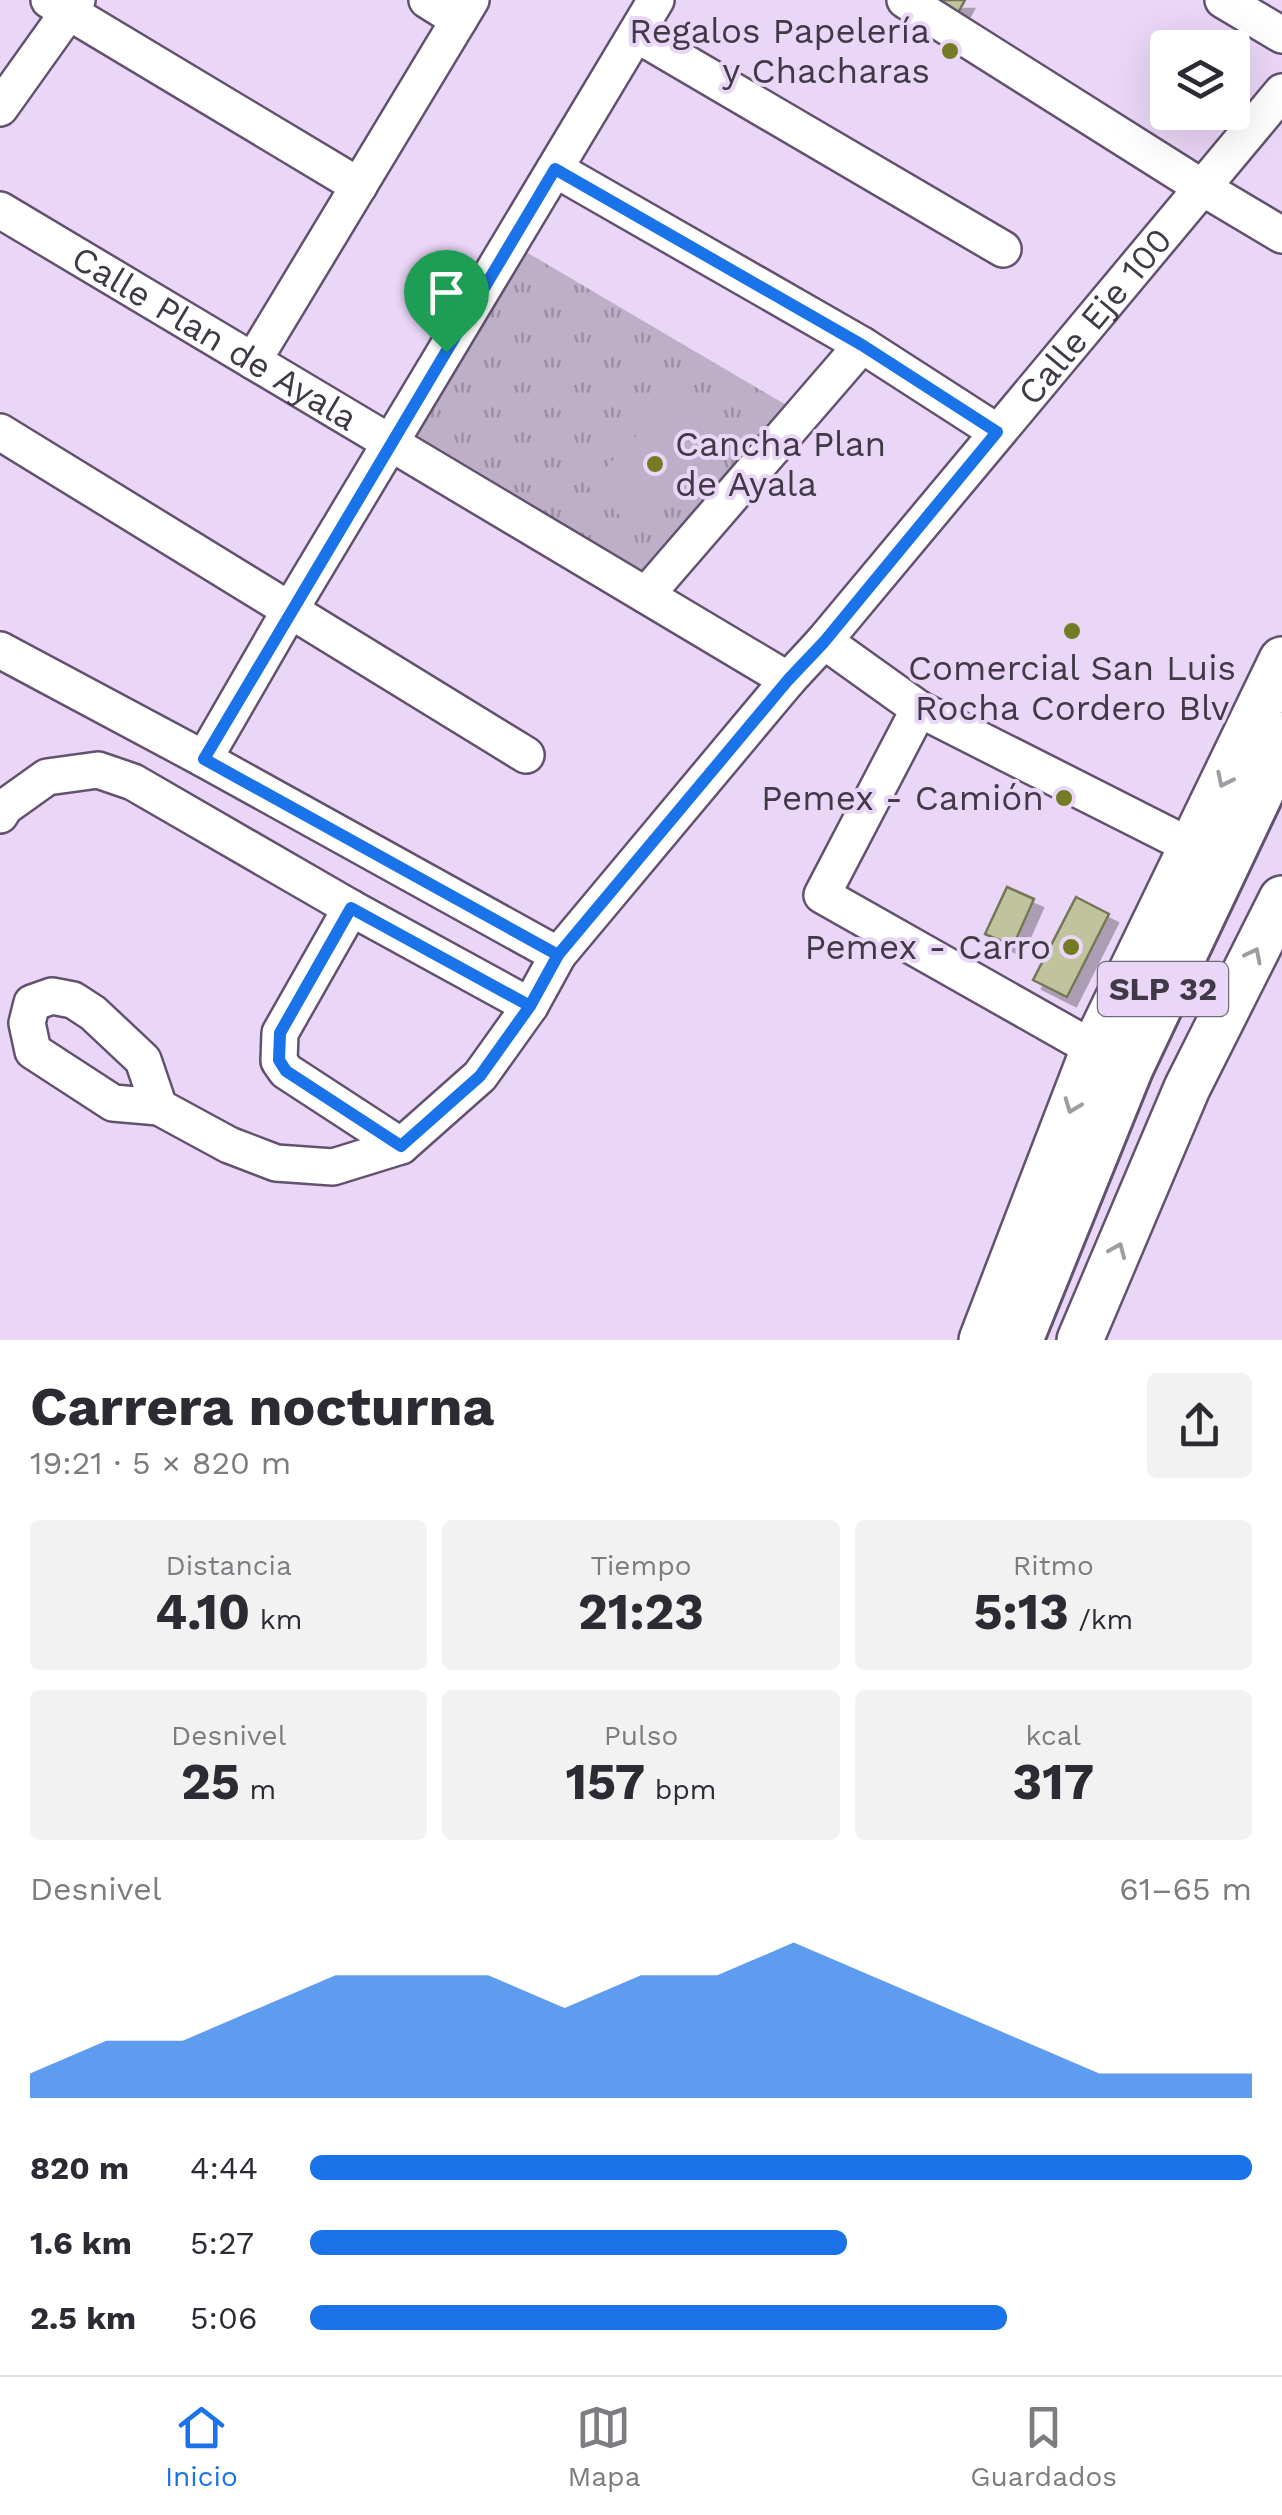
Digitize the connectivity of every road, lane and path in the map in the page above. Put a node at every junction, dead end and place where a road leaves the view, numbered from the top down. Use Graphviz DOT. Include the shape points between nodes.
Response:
graph roads {
  1 [pos="427,0"];
  2 [pos="656,0"];
  3 [pos="905,0"];
  4 [pos="1223,0"];
  5 [pos="65,4"];
  6 [pos="465,10"];
  7 [pos="636,34"];
  8 [pos="1282,35"];
  9 [pos="1282,92"];
  10 [pos="0,108"];
  11 [pos="555,169"];
  12 [pos="358,186"];
  13 [pos="1203,188"];
  14 [pos="0,210"];
  15 [pos="1282,235"];
  16 [pos="1003,249"];
  17 [pos="862,345"];
  18 [pos="253,361"];
  19 [pos="0,432"];
  20 [pos="997,432"];
  21 [pos="391,443"];
  22 [pos="646,595"];
  23 [pos="290,610"];
  24 [pos="824,642"];
  25 [pos="0,650"];
  26 [pos="1282,660"];
  27 [pos="788,680"];
  28 [pos="919,708"];
  29 [pos="1282,739"];
  30 [pos="526,755"];
  31 [pos="204,759"];
  32 [pos="0,815"];
  33 [pos="1282,818"];
  34 [pos="1192,847"];
  35 [pos="1282,899"];
  36 [pos="351,908"];
  37 [pos="558,955"];
  38 [pos="530,1006"];
  39 [pos="1094,1049"];
  40 [pos="159,1107"];
  41 [pos="401,1146"];
  42 [pos="1070,1248"];
  43 [pos="982,1340"];
  44 [pos="1016,1340"];
  45 [pos="1052,1340"];
  46 [pos="1080,1340"];
  1 -- 6 [label="street"];
  2 -- 7 [label="street"];
  3 -- 13 [label="street"];
  4 -- 8 [label="street"];
  5 -- 10 [label="street"];
  5 -- 12 [label="street"];
  6 -- 12 [label="street"];
  7 -- 11 [label="street"];
  7 -- 16 [label="street"];
  9 -- 13 [label="street, Calle Eje 100"];
  11 -- 17 [label="street"];
  11 -- 21 [label="street"];
  12 -- 18 [label="street"];
  13 -- 15 [label="street"];
  13 -- 20 [label="street, Calle Eje 100"];
  14 -- 18 [label="street, Calle Plan de Ayala"];
  17 -- 20 [label="street"];
  17 -- 22 [label="street"];
  18 -- 21 [label="street, Calle Plan de Ayala"];
  19 -- 23 [label="street"];
  20 -- 24 [label="street, Calle Eje 100"];
  21 -- 22 [label="street, Calle Plan de Ayala"];
  21 -- 23 [label="street"];
  22 -- 27 [label="street, Calle Plan de Ayala"];
  23 -- 30 [label="street"];
  23 -- 31 [label="street"];
  24 -- 27 [label="street, Calle Eje 100"];
  24 -- 28 [label="street"];
  25 -- 31 [label="street"];
  26 -- 34 [label="main road, SLP 32, one-way"];
  27 -- 37 [label="street, Calle Eje 100"];
  28 -- 34 [label="street"];
  28 -- 39 [label="street" via="822,895"];
  29 -- 42 [label="highway, SLP 32" via="1126,1066"];
  31 -- 37 [label="street"];
  32 -- 36 [label="street" via="47,777 98,770 133,782"];
  33 -- 42 [label="highway, SLP 32"];
  34 -- 39 [label="main road, SLP 32"];
  46 -- 35 [label="main road, SLP 32, one-way" via="1187,1088"];
  36 -- 38 [label="street"];
  36 -- 41 [label="street" via="280,1033 279,1060"];
  37 -- 38 [label="street, Calle Eje 100"];
  38 -- 41 [label="street, Calle Eje 100" via="480,1076"];
  39 -- 43 [label="main road, SLP 32, one-way"];
  40 -- 41 [label="street" via="276,1163 333,1167"];
  42 -- 44 [label="highway, SLP 32"];
  42 -- 45 [label="highway, SLP 32"];
}
